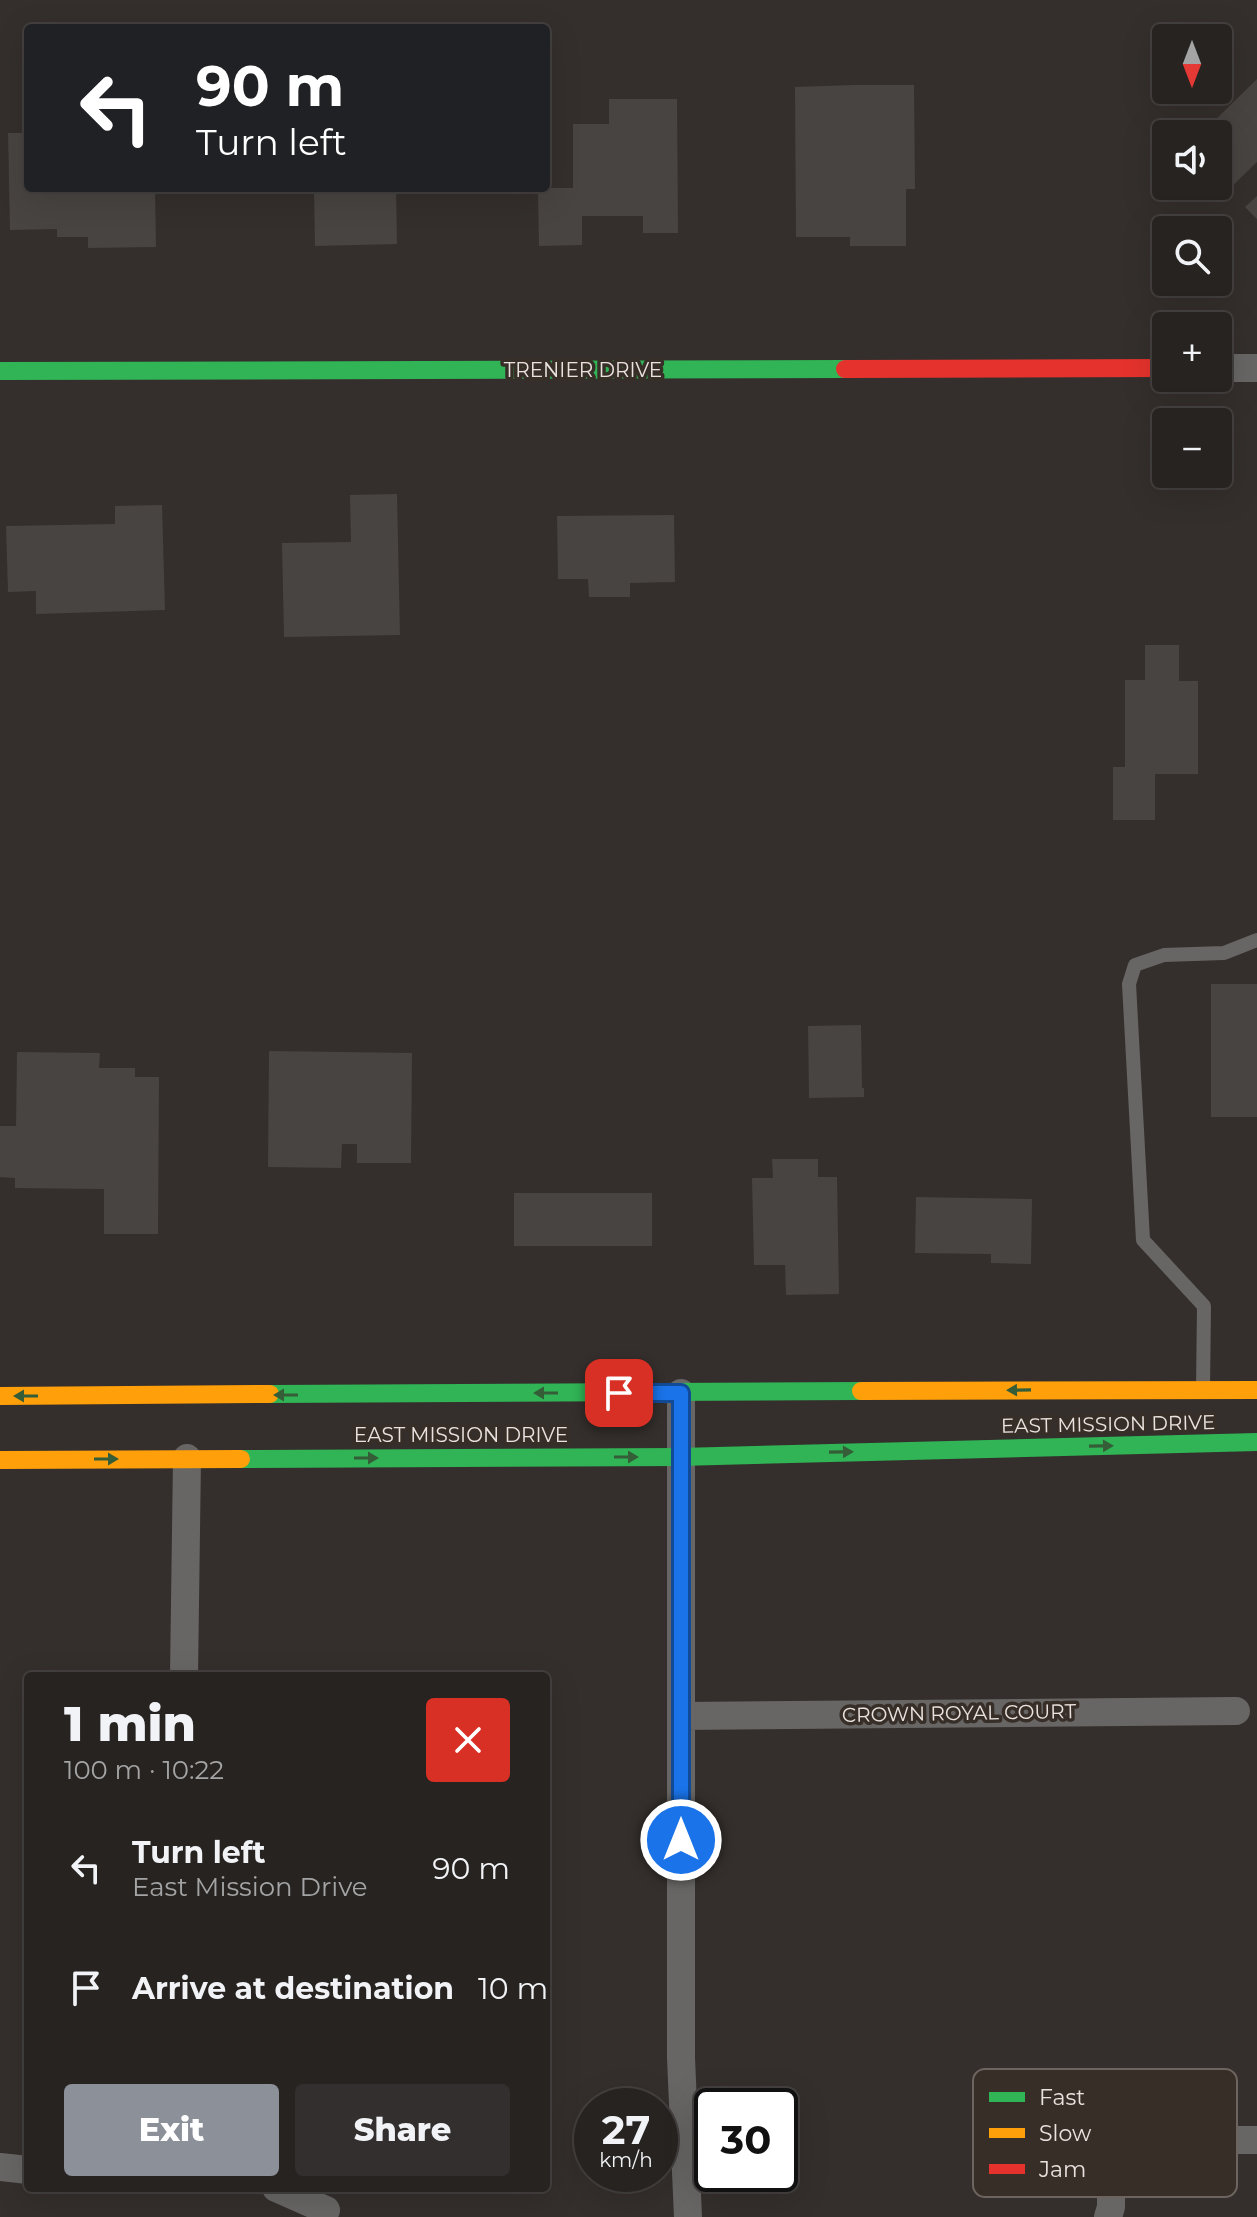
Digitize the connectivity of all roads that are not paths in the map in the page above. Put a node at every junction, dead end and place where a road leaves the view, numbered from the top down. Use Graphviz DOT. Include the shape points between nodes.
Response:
graph roads {
  1 [pos="1152,368"];
  2 [pos="1232,368"];
  3 [pos="1257,368"];
  4 [pos="0,371"];
  5 [pos="1257,940"];
  6 [pos="1203,1389"];
  7 [pos="1257,1390"];
  8 [pos="681,1393"];
  9 [pos="0,1396"];
  10 [pos="1257,1442"];
  11 [pos="680,1457"];
  12 [pos="187,1458"];
  13 [pos="0,1460"];
  14 [pos="184,1672"];
  15 [pos="1236,1711"];
  16 [pos="681,1716"];
  17 [pos="0,2167"];
  18 [pos="24,2170"];
  19 [pos="285,2192"];
  20 [pos="1111,2197"];
  21 [pos="326,2210"];
  22 [pos="688,2217"];
  23 [pos="1108,2217"];
  1 -- 4 [label="street, TRENIER DRIVE"];
  2 -- 3 [label="street"];
  5 -- 6 [label="lane" via="1224,953 1164,955 1135,965 1129,984 1143,1240 1204,1306"];
  6 -- 7 [label="street, EAST MISSION DRIVE"];
  6 -- 8 [label="street, EAST MISSION DRIVE, one-way"];
  8 -- 9 [label="street, EAST MISSION DRIVE, one-way"];
  8 -- 11 [label="street"];
  11 -- 10 [label="street, EAST MISSION DRIVE, one-way"];
  12 -- 11 [label="street, EAST MISSION DRIVE, one-way"];
  11 -- 16 [label="street"];
  13 -- 12 [label="street, EAST MISSION DRIVE, one-way"];
  12 -- 14 [label="street"];
  15 -- 16 [label="street, CROWN ROYAL COURT"];
  16 -- 22 [label="street" via="681,2058"];
  17 -- 18 [label="street"];
  19 -- 21 [label="street"];
  20 -- 23 [label="street"];
}
